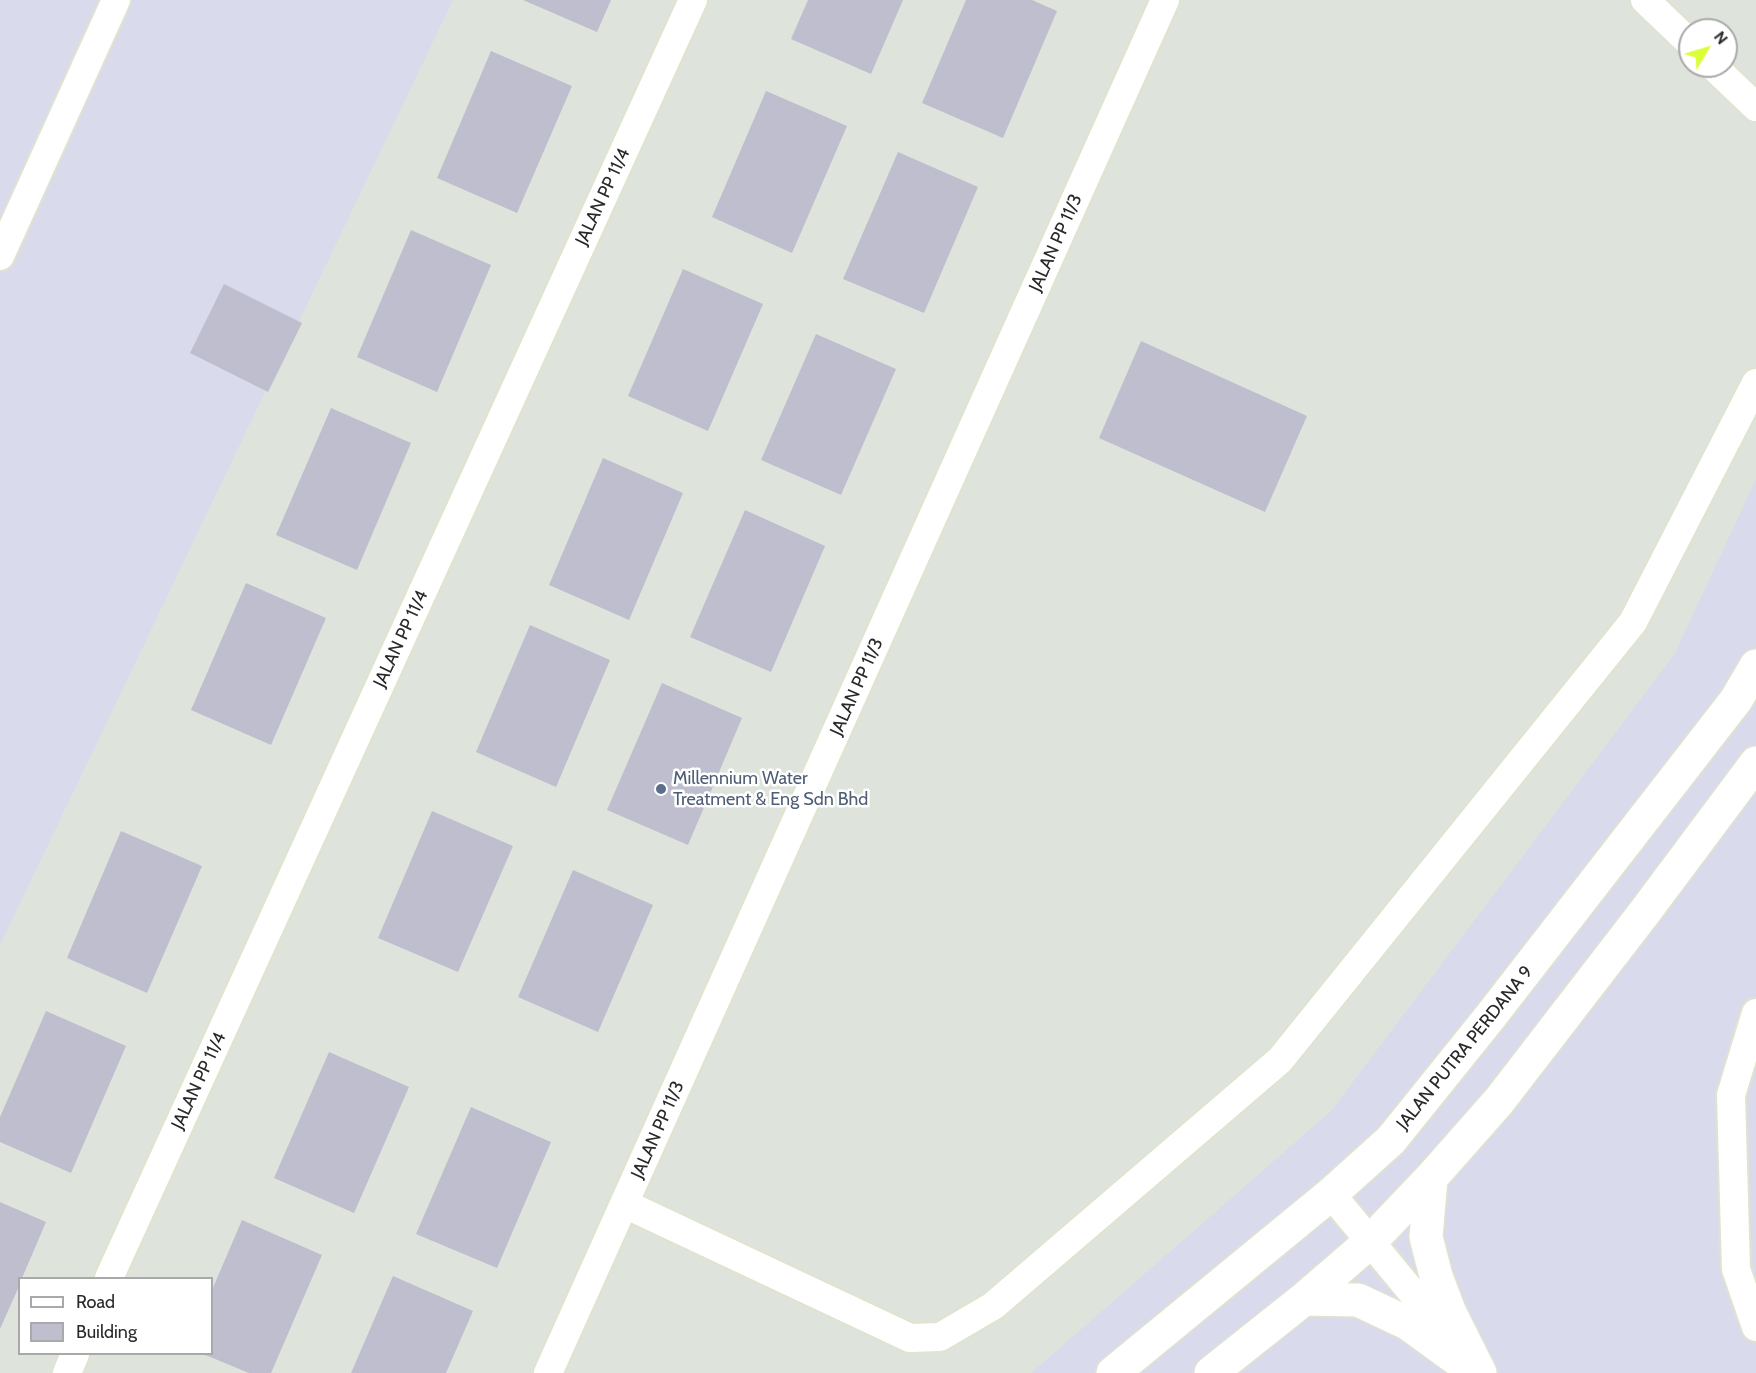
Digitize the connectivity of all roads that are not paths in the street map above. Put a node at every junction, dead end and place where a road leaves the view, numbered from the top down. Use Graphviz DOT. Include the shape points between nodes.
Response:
graph roads {
  1 [pos="116,0"];
  2 [pos="693,0"];
  3 [pos="1165,0"];
  4 [pos="1645,0"];
  5 [pos="1678,32"];
  6 [pos="1725,78"];
  7 [pos="1756,108"];
  8 [pos="0,256"];
  9 [pos="1756,382"];
  10 [pos="1756,666"];
  11 [pos="1756,763"];
  12 [pos="1756,1013"];
  13 [pos="1431,1178"];
  14 [pos="1331,1194"];
  15 [pos="626,1203"];
  16 [pos="1370,1242"];
  17 [pos="109,1277"];
  18 [pos="1304,1299"];
  19 [pos="1756,1327"];
  20 [pos="74,1355"];
  21 [pos="67,1373"];
  22 [pos="548,1373"];
  23 [pos="1113,1373"];
  24 [pos="1211,1373"];
  25 [pos="1478,1373"];
  1 -- 8 [label="street"];
  2 -- 17 [label="street, JALAN PP 11/4"];
  3 -- 15 [label="street, JALAN PP 11/3"];
  4 -- 5 [label="street"];
  6 -- 7 [label="street"];
  9 -- 15 [label="street" via="1633,622 1280,1060 993,1306 940,1337 910,1338"];
  10 -- 14 [label="street, JALAN PUTRA PERDANA 9" via="1736,700 1391,1140"];
  11 -- 13 [label="street" via="1499,1101"];
  12 -- 19 [label="street" via="1731,1095 1736,1269"];
  13 -- 16 [label="street"];
  13 -- 25 [label="street" via="1426,1237 1450,1313"];
  14 -- 16 [label="street"];
  14 -- 23 [label="street, JALAN PUTRA PERDANA 9"];
  15 -- 22 [label="street, JALAN PP 11/3"];
  16 -- 18 [label="street"];
  16 -- 25 [label="street"];
  18 -- 24 [label="street"];
  18 -- 25 [label="street" via="1358,1300 1407,1323"];
  20 -- 21 [label="street"];
}
